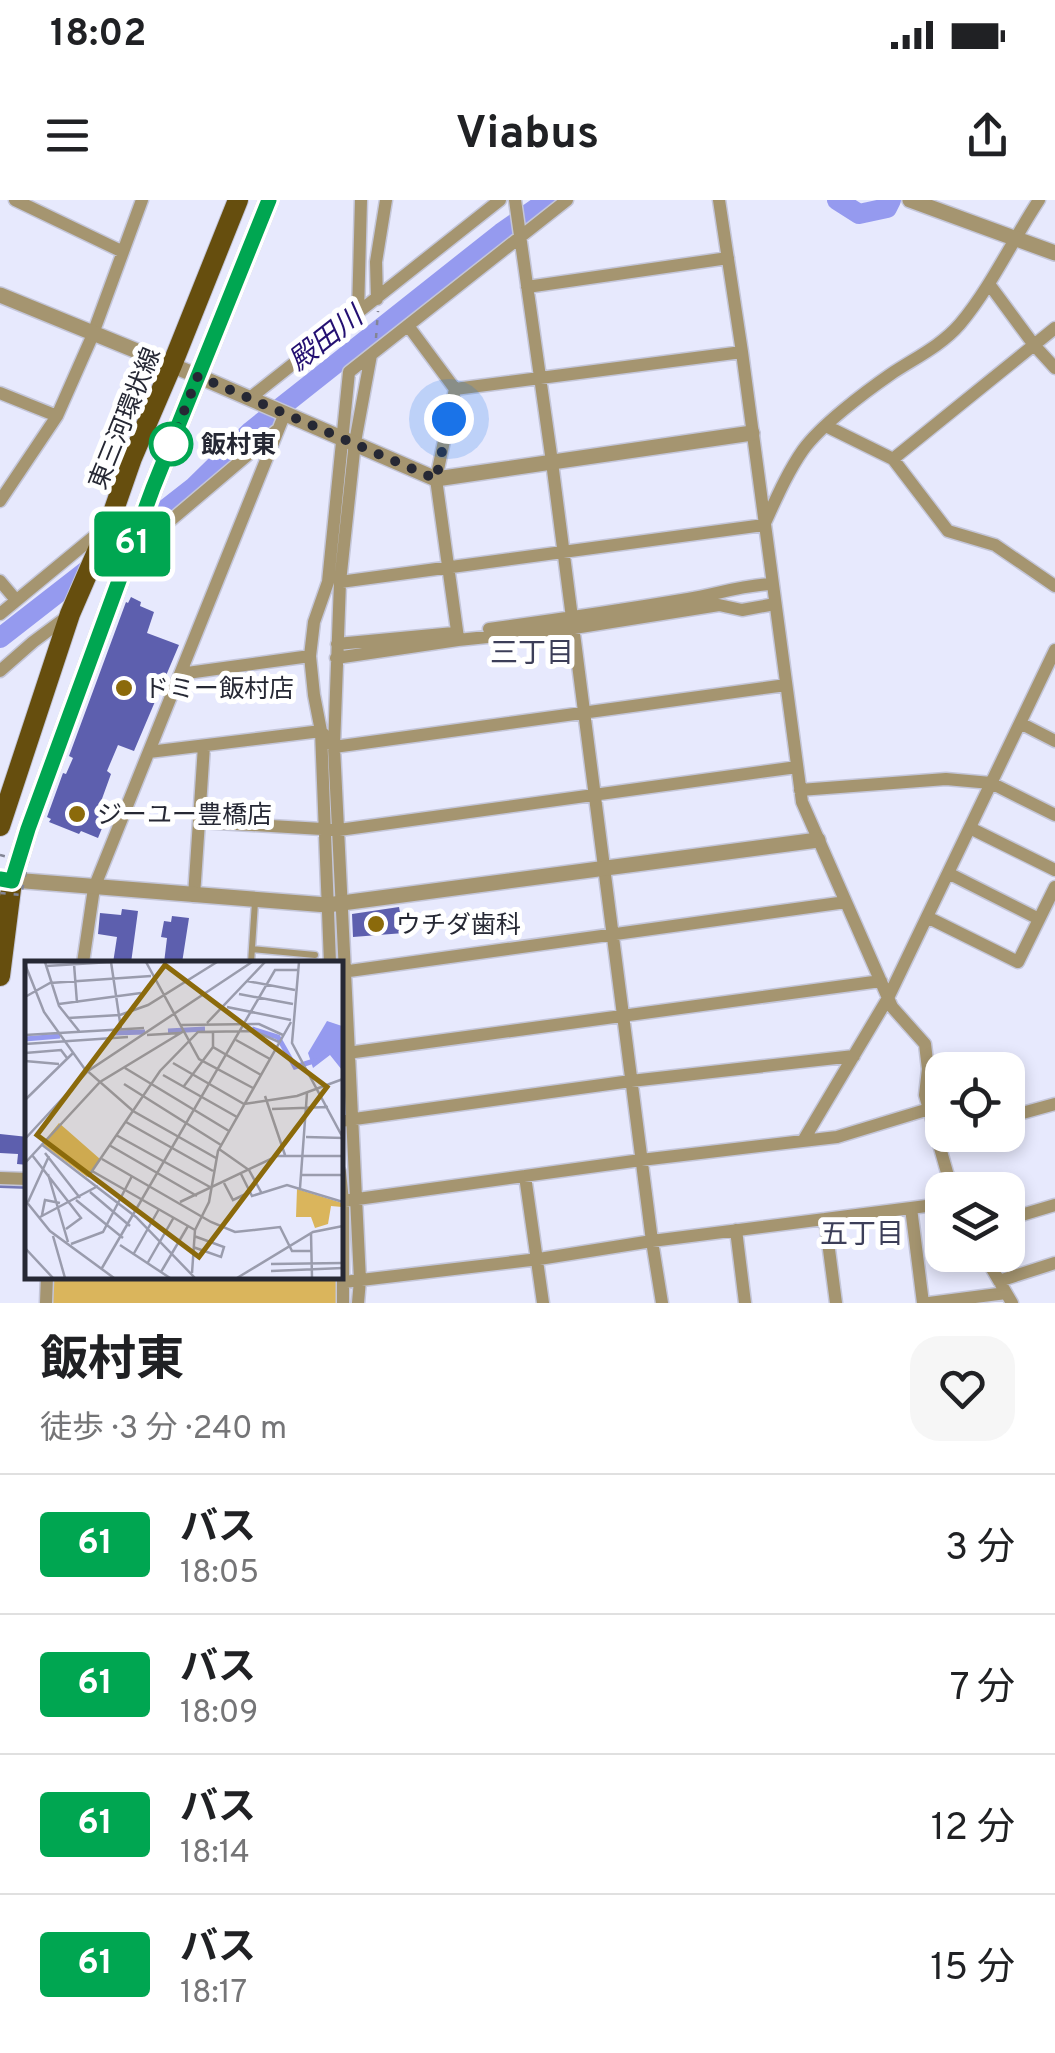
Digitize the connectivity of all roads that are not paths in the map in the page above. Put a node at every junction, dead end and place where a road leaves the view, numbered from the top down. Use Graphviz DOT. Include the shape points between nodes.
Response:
graph roads {
  1 [pos="15,200"];
  2 [pos="142,200"];
  3 [pos="238,200"];
  4 [pos="268,200"];
  5 [pos="361,200"];
  6 [pos="386,200"];
  7 [pos="500,200"];
  8 [pos="516,200"];
  9 [pos="566,200"];
  10 [pos="719,200"];
  11 [pos="910,200"];
  12 [pos="1038,200"];
  13 [pos="519,232"];
  14 [pos="1014,238"];
  15 [pos="123,252"];
  16 [pos="1055,252"];
  17 [pos="728,258"];
  18 [pos="989,284"];
  19 [pos="527,287"];
  20 [pos="0,295"];
  21 [pos="377,304"];
  22 [pos="358,313"];
  23 [pos="409,326"];
  24 [pos="1055,328"];
  25 [pos="92,334"];
  26 [pos="1034,345"];
  27 [pos="742,352"];
  28 [pos="172,365"];
  29 [pos="1055,368"];
  30 [pos="198,376"];
  31 [pos="540,378"];
  32 [pos="455,389"];
  33 [pos="0,393"];
  34 [pos="254,399"];
  35 [pos="285,412"];
  36 [pos="57,416"];
  37 [pos="826,426"];
  38 [pos="278,430"];
  39 [pos="752,433"];
  40 [pos="349,439"];
  41 [pos="893,458"];
  42 [pos="552,462"];
  43 [pos="436,479"];
  44 [pos="0,500"];
  45 [pos="764,525"];
  46 [pos="107,527"];
  47 [pos="130,551"];
  48 [pos="564,551"];
  49 [pos="448,568"];
  50 [pos="0,581"];
  51 [pos="340,582"];
  52 [pos="772,584"];
  53 [pos="1055,586"];
  54 [pos="16,600"];
  55 [pos="775,604"];
  56 [pos="0,614"];
  57 [pos="70,614"];
  58 [pos="573,623"];
  59 [pos="457,637"];
  60 [pos="1055,650"];
  61 [pos="337,651"];
  62 [pos="310,656"];
  63 [pos="0,670"];
  64 [pos="180,674"];
  65 [pos="786,685"];
  66 [pos="584,712"];
  67 [pos="1020,724"];
  68 [pos="321,731"];
  69 [pos="1055,741"];
  70 [pos="204,746"];
  71 [pos="334,747"];
  72 [pos="149,752"];
  73 [pos="797,767"];
  74 [pos="991,783"];
  75 [pos="800,790"];
  76 [pos="595,796"];
  77 [pos="1055,815"];
  78 [pos="200,822"];
  79 [pos="0,826"];
  80 [pos="970,828"];
  81 [pos="332,830"];
  82 [pos="818,840"];
  83 [pos="604,868"];
  84 [pos="1055,870"];
  85 [pos="948,873"];
  86 [pos="4,884"];
  87 [pos="1055,887"];
  88 [pos="94,888"];
  89 [pos="194,896"];
  90 [pos="255,900"];
  91 [pos="846,902"];
  92 [pos="335,903"];
  93 [pos="927,917"];
  94 [pos="1040,919"];
  95 [pos="613,934"];
  96 [pos="252,949"];
  97 [pos="315,955"];
  98 [pos="83,961"];
  99 [pos="251,961"];
  100 [pos="330,961"];
  101 [pos="342,961"];
  102 [pos="343,972"];
  103 [pos="0,976"];
  104 [pos="881,981"];
  105 [pos="888,998"];
  106 [pos="623,1015"];
  107 [pos="926,1052"];
  108 [pos="345,1053"];
  109 [pos="854,1056"];
  110 [pos="632,1081"];
  111 [pos="1055,1104"];
  112 [pos="1025,1112"];
  113 [pos="925,1114"];
  114 [pos="347,1120"];
  115 [pos="803,1141"];
  116 [pos="642,1160"];
  117 [pos="525,1176"];
  118 [pos="0,1178"];
  119 [pos="25,1179"];
  120 [pos="346,1201"];
  121 [pos="1055,1205"];
  122 [pos="925,1206"];
  123 [pos="911,1208"];
  124 [pos="1025,1214"];
  125 [pos="825,1219"];
  126 [pos="736,1230"];
  127 [pos="652,1241"];
  128 [pos="538,1259"];
  129 [pos="1055,1263"];
  130 [pos="47,1278"];
  131 [pos="360,1280"];
  132 [pos="344,1282"];
  133 [pos="1006,1292"];
  134 [pos="46,1303"];
  135 [pos="343,1303"];
  136 [pos="358,1303"];
  137 [pos="543,1303"];
  138 [pos="662,1303"];
  139 [pos="746,1303"];
  140 [pos="836,1303"];
  141 [pos="926,1303"];
  1 -- 15 [label="street"];
  2 -- 15 [label="street"];
  3 -- 28 [label="main road, 東三河環状線"];
  4 -- 30 [label="main road"];
  5 -- 22 [label="street"];
  6 -- 21 [label="street"];
  7 -- 21 [label="street"];
  8 -- 13 [label="street"];
  9 -- 13 [label="street"];
  10 -- 17 [label="street"];
  11 -- 14 [label="street"];
  12 -- 14 [label="street"];
  13 -- 19 [label="street"];
  13 -- 23 [label="street"];
  14 -- 16 [label="street"];
  14 -- 18 [label="street"];
  15 -- 25 [label="street"];
  17 -- 19 [label="street"];
  17 -- 27 [label="street"];
  18 -- 26 [label="street"];
  18 -- 37 [label="street" via="934,348"];
  19 -- 31 [label="street"];
  20 -- 25 [label="street"];
  21 -- 22 [label="street"];
  22 -- 34 [label="street"];
  23 -- 32 [label="street"];
  23 -- 40 [label="street" via="373,348"];
  24 -- 26 [label="street"];
  25 -- 28 [label="street"];
  25 -- 36 [label="street"];
  26 -- 29 [label="street"];
  26 -- 41 [label="street"];
  27 -- 31 [label="street"];
  27 -- 39 [label="street"];
  28 -- 30 [label="street"];
  28 -- 46 [label="main road, 東三河環状線"];
  30 -- 34 [label="street"];
  30 -- 47 [label="main road"];
  31 -- 32 [label="street"];
  31 -- 42 [label="street"];
  32 -- 43 [label="street"];
  33 -- 36 [label="street"];
  34 -- 35 [label="street"];
  35 -- 38 [label="street"];
  35 -- 40 [label="street"];
  36 -- 44 [label="street"];
  37 -- 41 [label="street"];
  37 -- 45 [label="street" via="784,481"];
  38 -- 47 [label="street"];
  38 -- 64 [label="street"];
  39 -- 42 [label="street"];
  39 -- 45 [label="street"];
  40 -- 43 [label="street"];
  40 -- 51 [label="street"];
  40 -- 62 [label="street"];
  41 -- 53 [label="street" via="948,530 994,546"];
  42 -- 43 [label="street"];
  42 -- 48 [label="street"];
  43 -- 49 [label="street"];
  45 -- 48 [label="street"];
  45 -- 52 [label="street"];
  46 -- 54 [label="street"];
  46 -- 57 [label="main road, 東三河環状線"];
  47 -- 86 [label="main road"];
  48 -- 49 [label="street"];
  48 -- 58 [label="street"];
  49 -- 51 [label="street"];
  49 -- 59 [label="street"];
  50 -- 54 [label="street"];
  51 -- 61 [label="street"];
  52 -- 55 [label="street"];
  52 -- 58 [label="street"];
  54 -- 56 [label="street"];
  55 -- 58 [label="street"];
  55 -- 65 [label="street"];
  57 -- 63 [label="street"];
  57 -- 79 [label="main road, 東三河環状線"];
  58 -- 59 [label="street"];
  58 -- 66 [label="street"];
  59 -- 61 [label="street"];
  60 -- 67 [label="street"];
  61 -- 71 [label="street"];
  62 -- 64 [label="street"];
  62 -- 68 [label="street"];
  64 -- 72 [label="street"];
  65 -- 66 [label="street"];
  65 -- 73 [label="street"];
  66 -- 71 [label="street"];
  66 -- 76 [label="street"];
  67 -- 69 [label="street"];
  67 -- 74 [label="street"];
  68 -- 70 [label="street"];
  68 -- 71 [label="street"];
  68 -- 81 [label="street"];
  70 -- 72 [label="street"];
  70 -- 78 [label="street"];
  71 -- 81 [label="street"];
  72 -- 88 [label="street"];
  73 -- 75 [label="street"];
  73 -- 76 [label="street"];
  74 -- 75 [label="street" via="946,779"];
  74 -- 77 [label="street"];
  74 -- 80 [label="street"];
  75 -- 82 [label="street"];
  76 -- 81 [label="street"];
  76 -- 83 [label="street"];
  78 -- 81 [label="street"];
  78 -- 89 [label="street"];
  80 -- 84 [label="street"];
  80 -- 85 [label="street"];
  81 -- 92 [label="street"];
  82 -- 83 [label="street"];
  82 -- 91 [label="street"];
  83 -- 92 [label="street"];
  83 -- 95 [label="street"];
  85 -- 93 [label="street"];
  85 -- 94 [label="street"];
  86 -- 88 [label="street"];
  86 -- 103 [label="main road"];
  87 -- 94 [label="street"];
  88 -- 89 [label="street"];
  88 -- 98 [label="street"];
  89 -- 90 [label="street"];
  90 -- 92 [label="street"];
  90 -- 96 [label="lane"];
  91 -- 95 [label="street"];
  91 -- 104 [label="street"];
  92 -- 100 [label="street"];
  92 -- 101 [label="street"];
  93 -- 94 [label="street" via="1018,962"];
  93 -- 105 [label="street"];
  95 -- 102 [label="street"];
  95 -- 106 [label="street"];
  96 -- 97 [label="lane"];
  96 -- 99 [label="lane"];
  102 -- 108 [label="street"];
  104 -- 105 [label="street"];
  104 -- 106 [label="street"];
  105 -- 107 [label="street"];
  105 -- 109 [label="street"];
  106 -- 108 [label="street"];
  106 -- 110 [label="street"];
  108 -- 114 [label="street"];
  109 -- 110 [label="street"];
  109 -- 115 [label="street"];
  110 -- 114 [label="street"];
  110 -- 116 [label="street"];
  111 -- 112 [label="street"];
  113 -- 115 [label="street"];
  114 -- 120 [label="street"];
  115 -- 116 [label="street"];
  116 -- 117 [label="street"];
  116 -- 127 [label="street"];
  117 -- 120 [label="street"];
  117 -- 128 [label="street"];
  118 -- 119 [label="street"];
  120 -- 131 [label="street"];
  120 -- 132 [label="street"];
  121 -- 124 [label="street"];
  122 -- 123 [label="street"];
  123 -- 125 [label="street"];
  123 -- 141 [label="street"];
  125 -- 126 [label="street"];
  125 -- 140 [label="street"];
  126 -- 127 [label="street"];
  126 -- 139 [label="street"];
  127 -- 128 [label="street"];
  127 -- 138 [label="street"];
  128 -- 131 [label="street"];
  128 -- 137 [label="street"];
  129 -- 133 [label="street"];
  130 -- 134 [label="street"];
  131 -- 132 [label="street"];
  131 -- 136 [label="street"];
  132 -- 135 [label="street"];
  133 -- 141 [label="street"];
}
